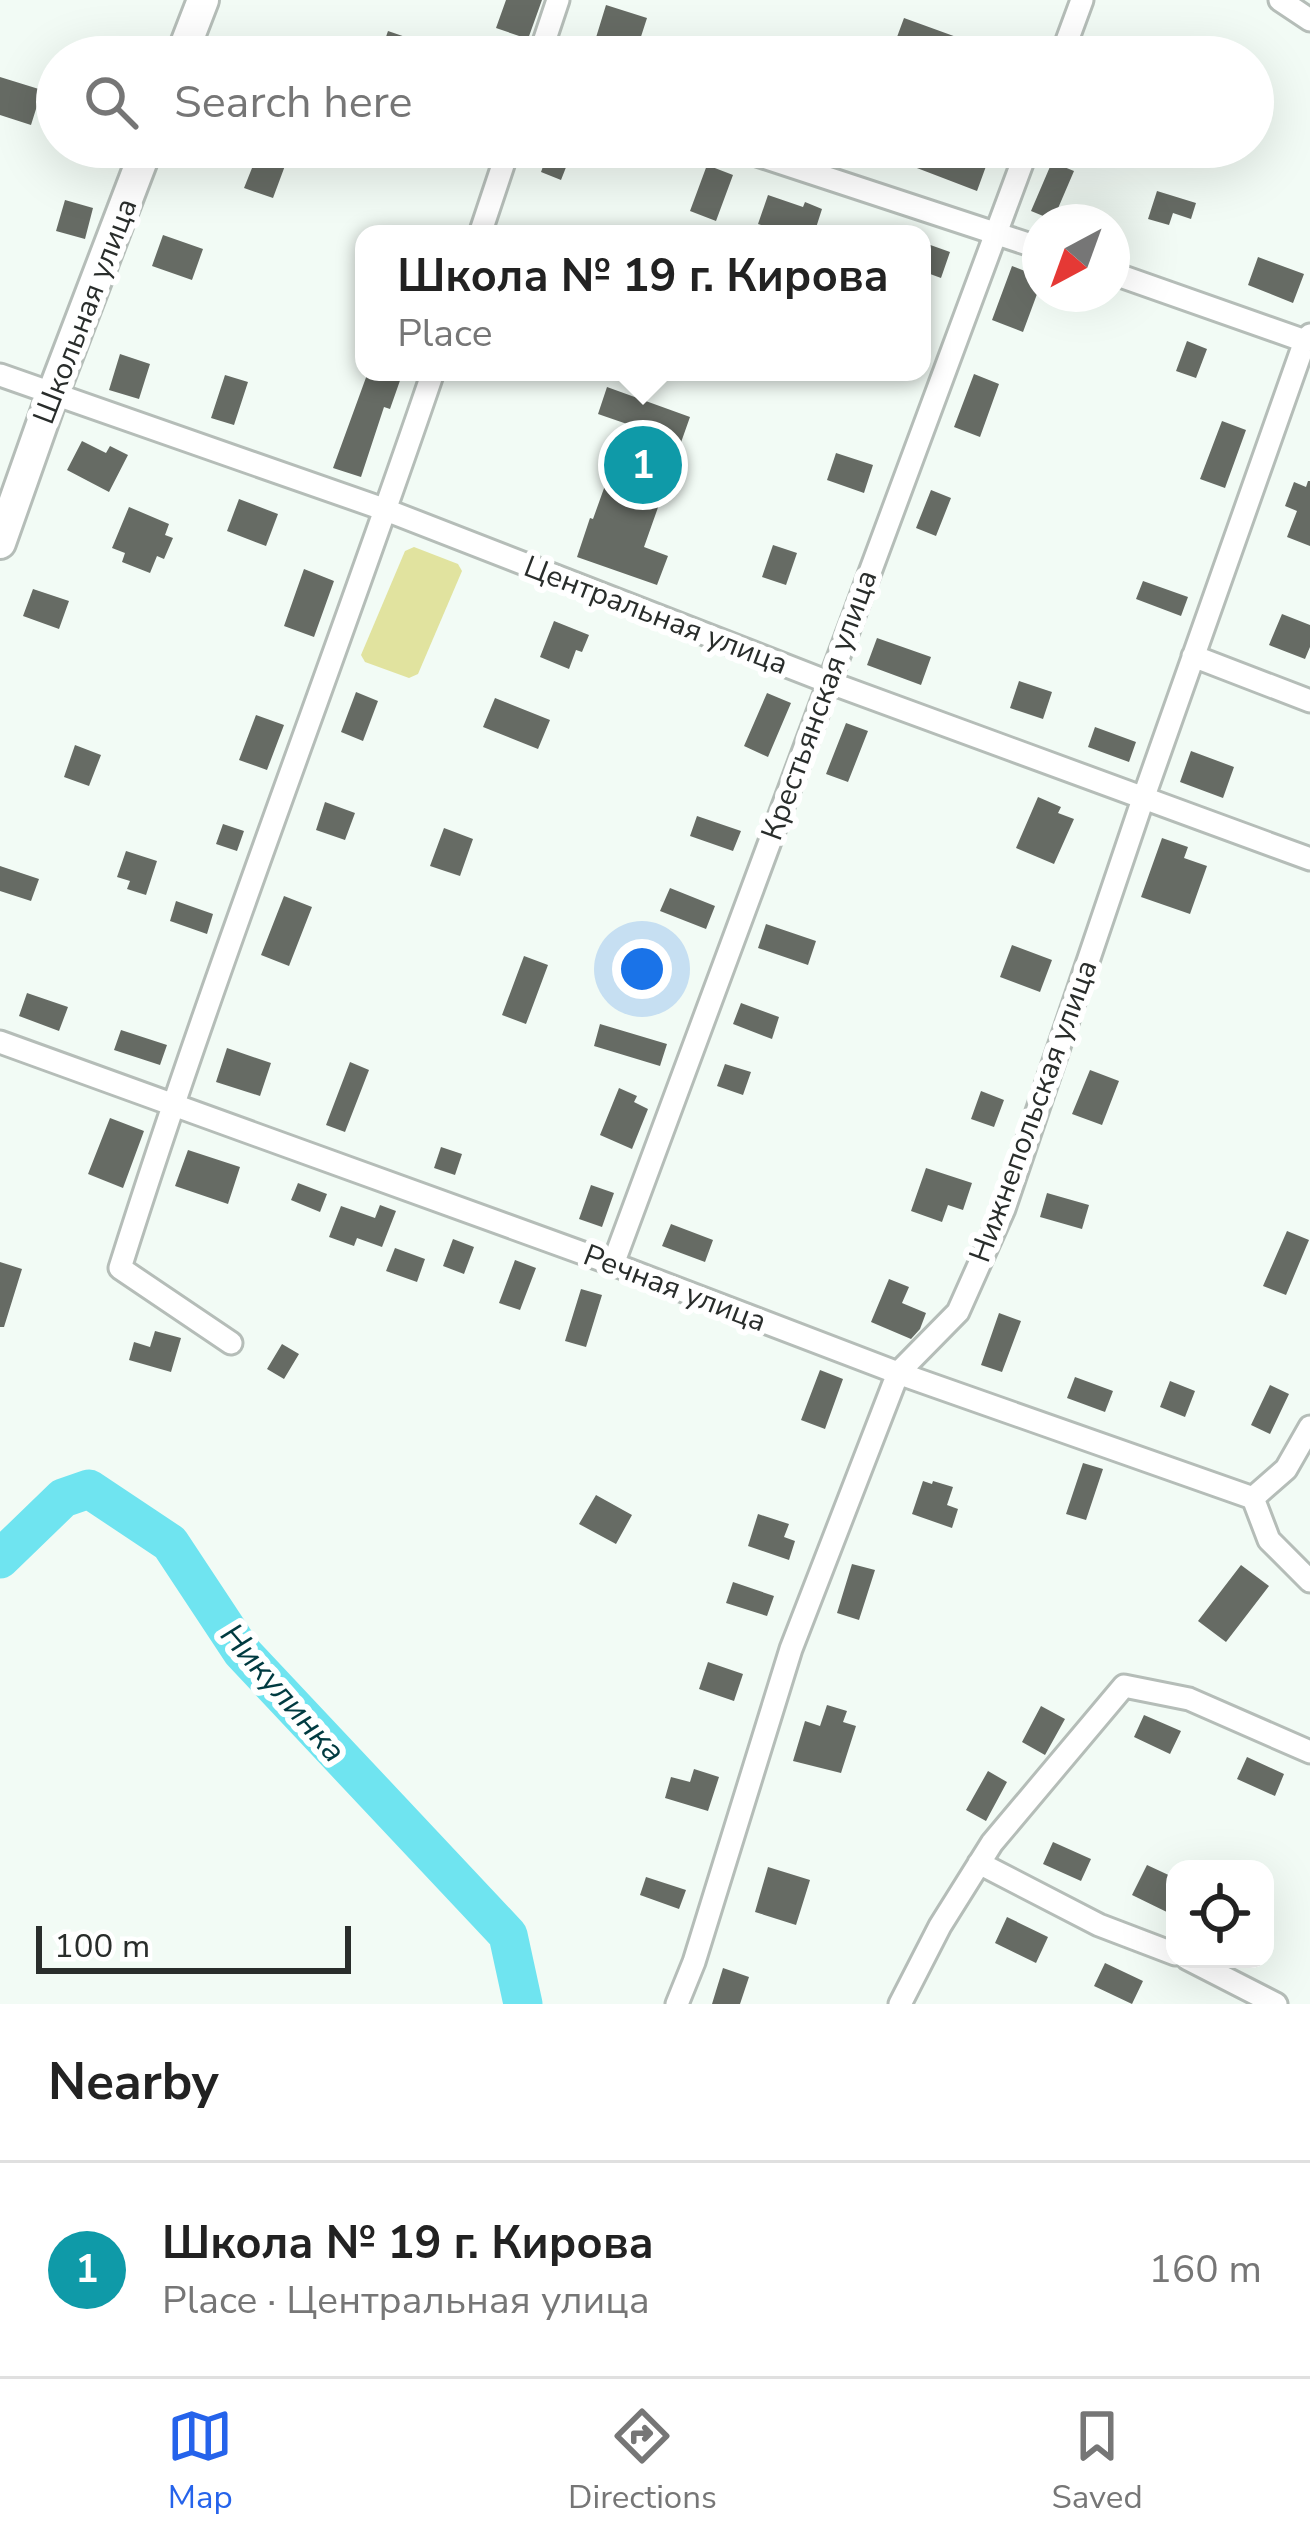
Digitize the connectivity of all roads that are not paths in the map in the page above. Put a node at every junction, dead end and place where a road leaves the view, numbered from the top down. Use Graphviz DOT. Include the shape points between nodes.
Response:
graph roads {
  1 [pos="203,0"];
  2 [pos="558,0"];
  3 [pos="1082,0"];
  4 [pos="1280,0"];
  5 [pos="1310,20"];
  6 [pos="189,36"];
  7 [pos="546,36"];
  8 [pos="1069,36"];
  9 [pos="139,168"];
  10 [pos="502,168"];
  11 [pos="798,168"];
  12 [pos="1020,168"];
  13 [pos="483,225"];
  14 [pos="996,232"];
  15 [pos="1022,241"];
  16 [pos="1130,279"];
  17 [pos="1308,338"];
  18 [pos="0,375"];
  19 [pos="430,381"];
  20 [pos="52,394"];
  21 [pos="386,510"];
  22 [pos="0,543"];
  23 [pos="1193,656"];
  24 [pos="828,682"];
  25 [pos="1310,701"];
  26 [pos="1143,799"];
  27 [pos="1310,859"];
  28 [pos="0,1042"];
  29 [pos="172,1105"];
  30 [pos="613,1264"];
  31 [pos="231,1343"];
  32 [pos="898,1373"];
  33 [pos="1310,1427"];
  34 [pos="1253,1498"];
  35 [pos="1310,1581"];
  36 [pos="1310,1752"];
  37 [pos="980,1863"];
  38 [pos="1166,1951"];
  39 [pos="1206,1968"];
  40 [pos="677,2004"];
  41 [pos="900,2004"];
  42 [pos="1276,2004"];
  1 -- 6 [label="street"];
  2 -- 7 [label="street"];
  3 -- 8 [label="street"];
  4 -- 5 [label="street"];
  9 -- 20 [label="street, Школьная улица"];
  10 -- 13 [label="street"];
  11 -- 14 [label="street"];
  12 -- 14 [label="street, Крестьянская улица"];
  14 -- 15 [label="street"];
  14 -- 24 [label="street, Крестьянская улица"];
  16 -- 17 [label="street"];
  17 -- 23 [label="street, Нижнепольская улица"];
  18 -- 20 [label="street, Центральная улица"];
  19 -- 21 [label="street"];
  20 -- 21 [label="street, Центральная улица"];
  20 -- 22 [label="street, Школьная улица"];
  21 -- 24 [label="street, Центральная улица"];
  21 -- 29 [label="street"];
  23 -- 25 [label="street"];
  23 -- 26 [label="street, Нижнепольская улица"];
  24 -- 26 [label="street, Центральная улица"];
  24 -- 30 [label="street, Крестьянская улица"];
  26 -- 27 [label="street, Центральная улица"];
  26 -- 32 [label="street, Нижнепольская улица" via="1004,1209 958,1312"];
  28 -- 29 [label="street, Речная улица"];
  29 -- 30 [label="street, Речная улица"];
  29 -- 31 [label="street" via="120,1268"];
  30 -- 32 [label="street, Речная улица"];
  32 -- 34 [label="street, Речная улица"];
  32 -- 40 [label="street, Нижнепольская улица" via="791,1649"];
  33 -- 34 [label="street" via="1286,1469"];
  34 -- 35 [label="street" via="1269,1540"];
  36 -- 37 [label="street" via="1189,1699 1124,1686"];
  37 -- 38 [label="street"];
  37 -- 41 [label="street"];
  39 -- 42 [label="street"];
}
